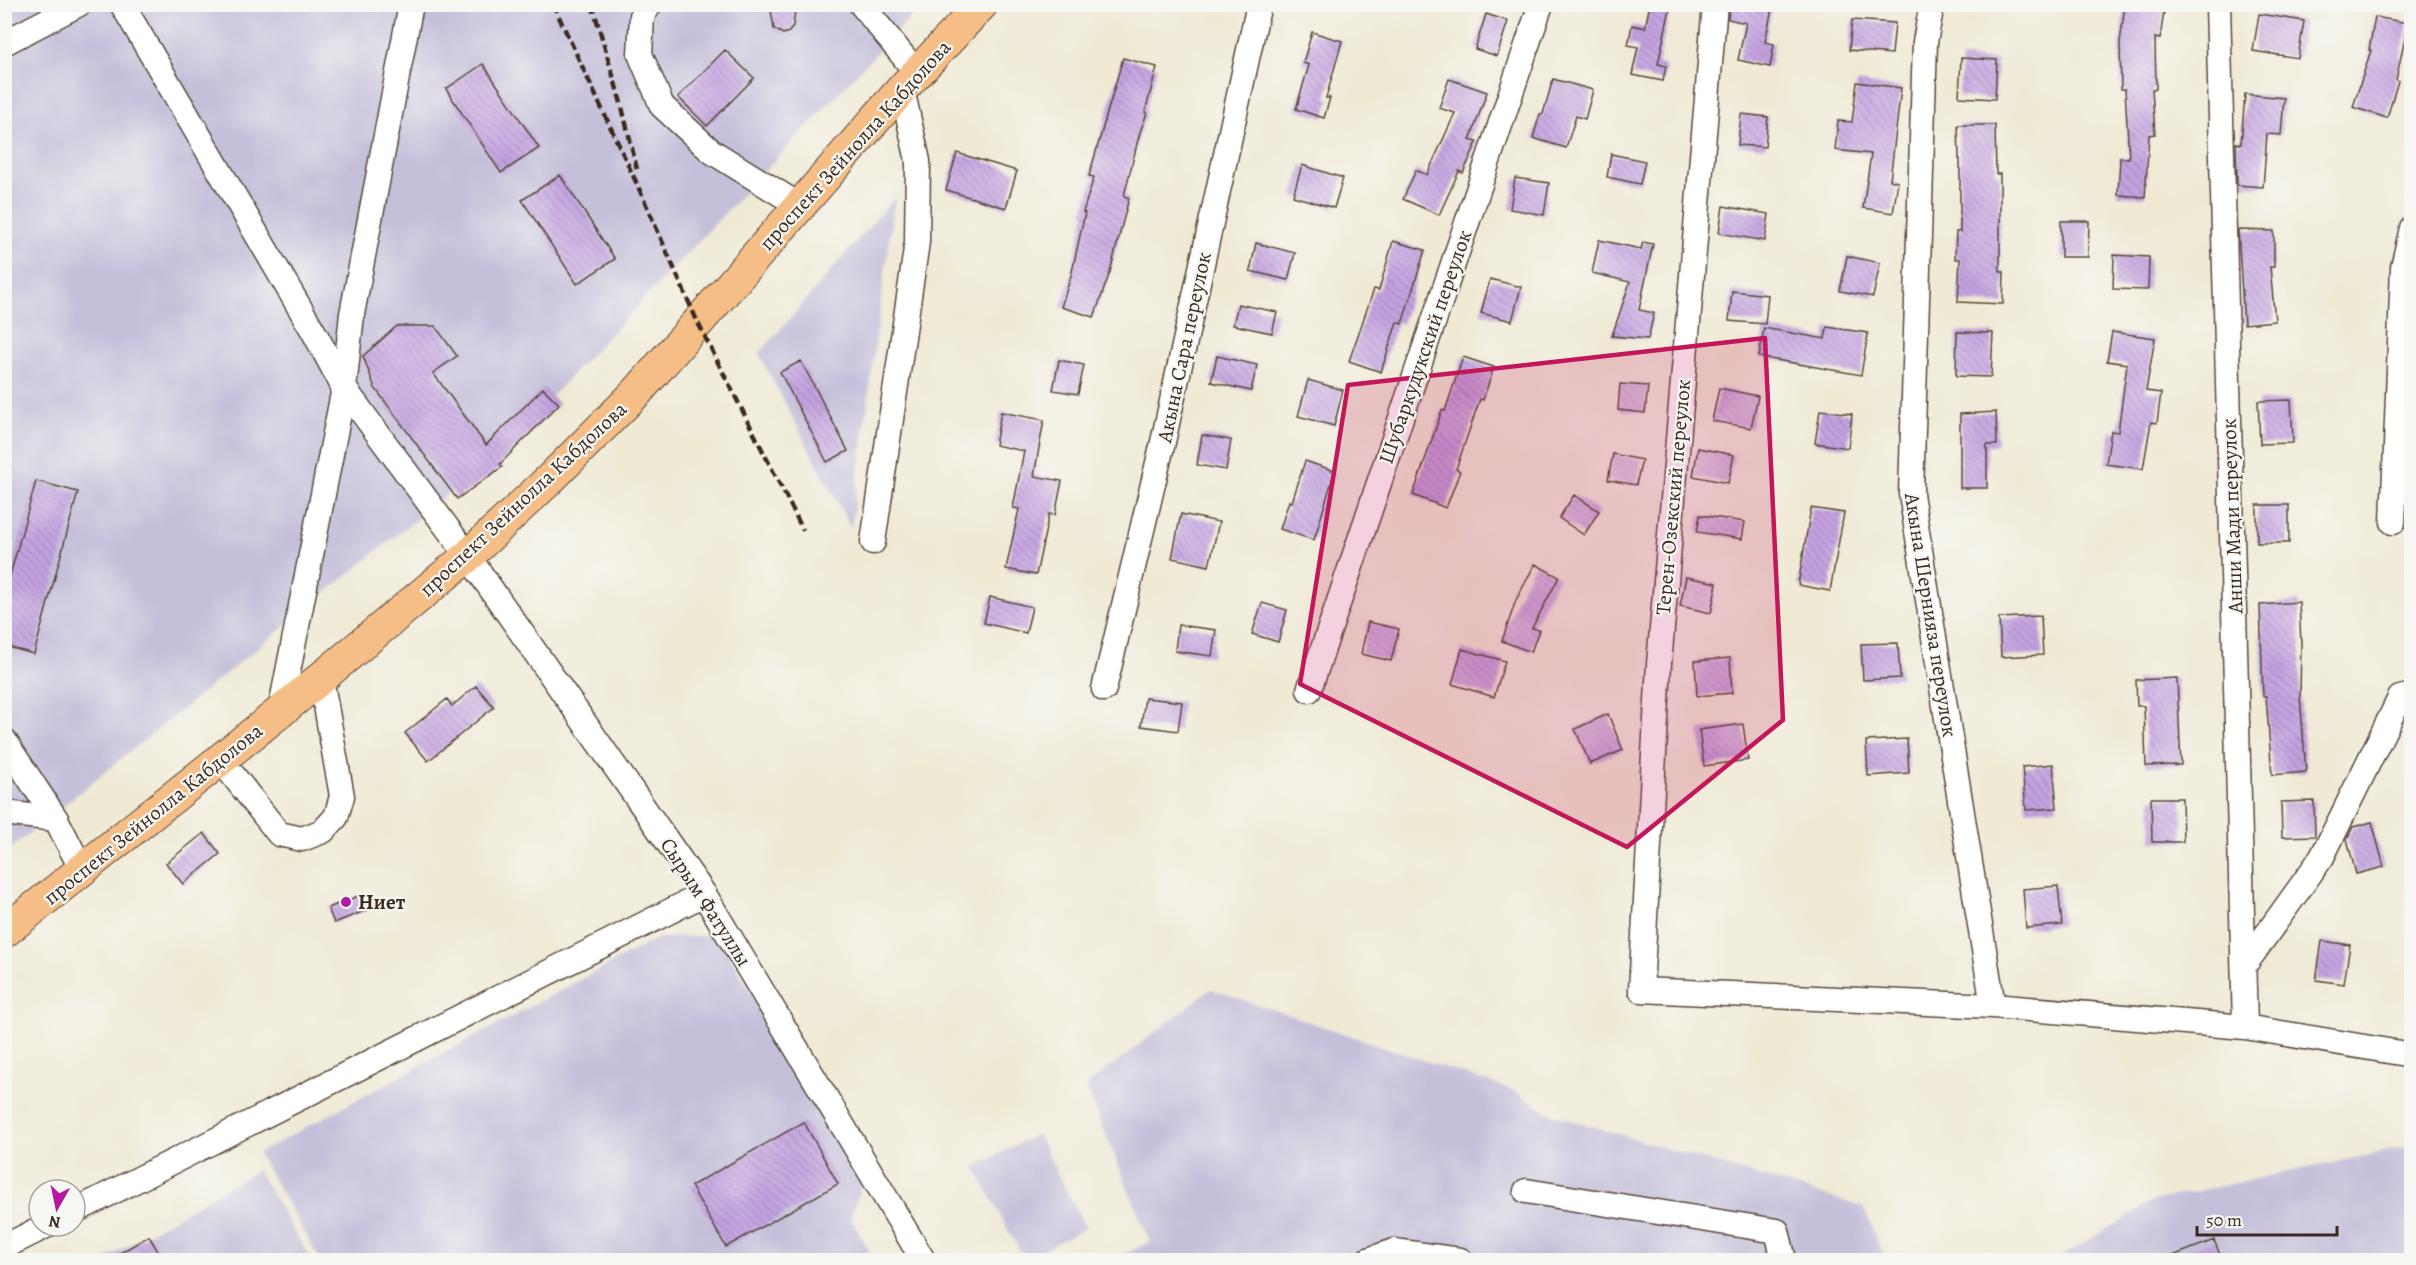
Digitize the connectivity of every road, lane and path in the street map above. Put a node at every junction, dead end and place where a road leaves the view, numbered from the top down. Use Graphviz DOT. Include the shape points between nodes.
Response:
graph roads {
  1 [pos="79,4"];
  2 [pos="122,4"];
  3 [pos="411,4"];
  4 [pos="650,4"];
  5 [pos="861,4"];
  6 [pos="982,4"];
  7 [pos="1259,4"];
  8 [pos="1541,4"];
  9 [pos="1715,4"];
  10 [pos="1932,4"];
  11 [pos="2218,4"];
  12 [pos="4,43"];
  13 [pos="909,81"];
  14 [pos="800,206"];
  15 [pos="2412,228"];
  16 [pos="344,388"];
  17 [pos="2393,522"];
  18 [pos="873,542"];
  19 [pos="468,556"];
  20 [pos="321,678"];
  21 [pos="1104,689"];
  22 [pos="1308,690"];
  23 [pos="2412,695"];
  24 [pos="280,712"];
  25 [pos="4,741"];
  26 [pos="221,760"];
  27 [pos="4,813"];
  28 [pos="56,819"];
  29 [pos="82,870"];
  30 [pos="704,894"];
  31 [pos="4,932"];
  32 [pos="2244,966"];
  33 [pos="1993,1006"];
  34 [pos="2246,1027"];
  35 [pos="2412,1054"];
  36 [pos="1526,1191"];
  37 [pos="87,1205"];
  38 [pos="27,1236"];
  39 [pos="4,1247"];
  40 [pos="923,1260"];
  41 [pos="1368,1260"];
  42 [pos="1460,1260"];
  43 [pos="1784,1260"];
  1 -- 12 [label="street"];
  2 -- 16 [label="street, Сырым Фатуллы"];
  3 -- 16 [label="street" via="352,314"];
  4 -- 14 [label="street" via="642,16 640,54 662,106 711,151"];
  5 -- 13 [label="street"];
  6 -- 13 [label="main road, проспект Зейнолла Кабдолова"];
  7 -- 21 [label="street, Акына Сара переулок" via="1163,442"];
  8 -- 22 [label="street, Шубаркудукский переулок"];
  9 -- 33 [label="street, Терен-Озекский переулок" via="1659,664 1641,990"];
  10 -- 33 [label="street, Акына Шернияза переулок" via="1925,42 1911,494"];
  11 -- 32 [label="street, Анши Мади переулок"];
  13 -- 14 [label="main road, проспект Зейнолла Кабдолова"];
  13 -- 18 [label="street" via="918,161 917,242"];
  14 -- 19 [label="main road, проспект Зейнолла Кабдолова" via="638,391"];
  15 -- 17 [label="street" via="2403,267"];
  16 -- 19 [label="street, Сырым Фатуллы"];
  16 -- 24 [label="street"];
  19 -- 20 [label="main road, проспект Зейнолла Кабдолова"];
  19 -- 30 [label="street, Сырым Фатуллы"];
  20 -- 24 [label="main road, проспект Зейнолла Кабдолова"];
  20 -- 26 [label="street" via="342,796 336,817 323,831 302,839 279,834"];
  23 -- 32 [label="street" via="2400,698 2322,857"];
  24 -- 26 [label="main road, проспект Зейнолла Кабдолова"];
  25 -- 28 [label="street"];
  26 -- 29 [label="main road, проспект Зейнолла Кабдолова"];
  27 -- 28 [label="street"];
  28 -- 29 [label="street"];
  29 -- 31 [label="main road, проспект Зейнолла Кабдолова"];
  30 -- 37 [label="street"];
  30 -- 40 [label="street, Сырым Фатуллы"];
  32 -- 34 [label="street, Анши Мади переулок"];
  33 -- 34 [label="street"];
  34 -- 35 [label="street"];
  36 -- 43 [label="street" via="1777,1231"];
  38 -- 39 [label="street"];
  41 -- 42 [label="street" via="1394,1251"];
}
